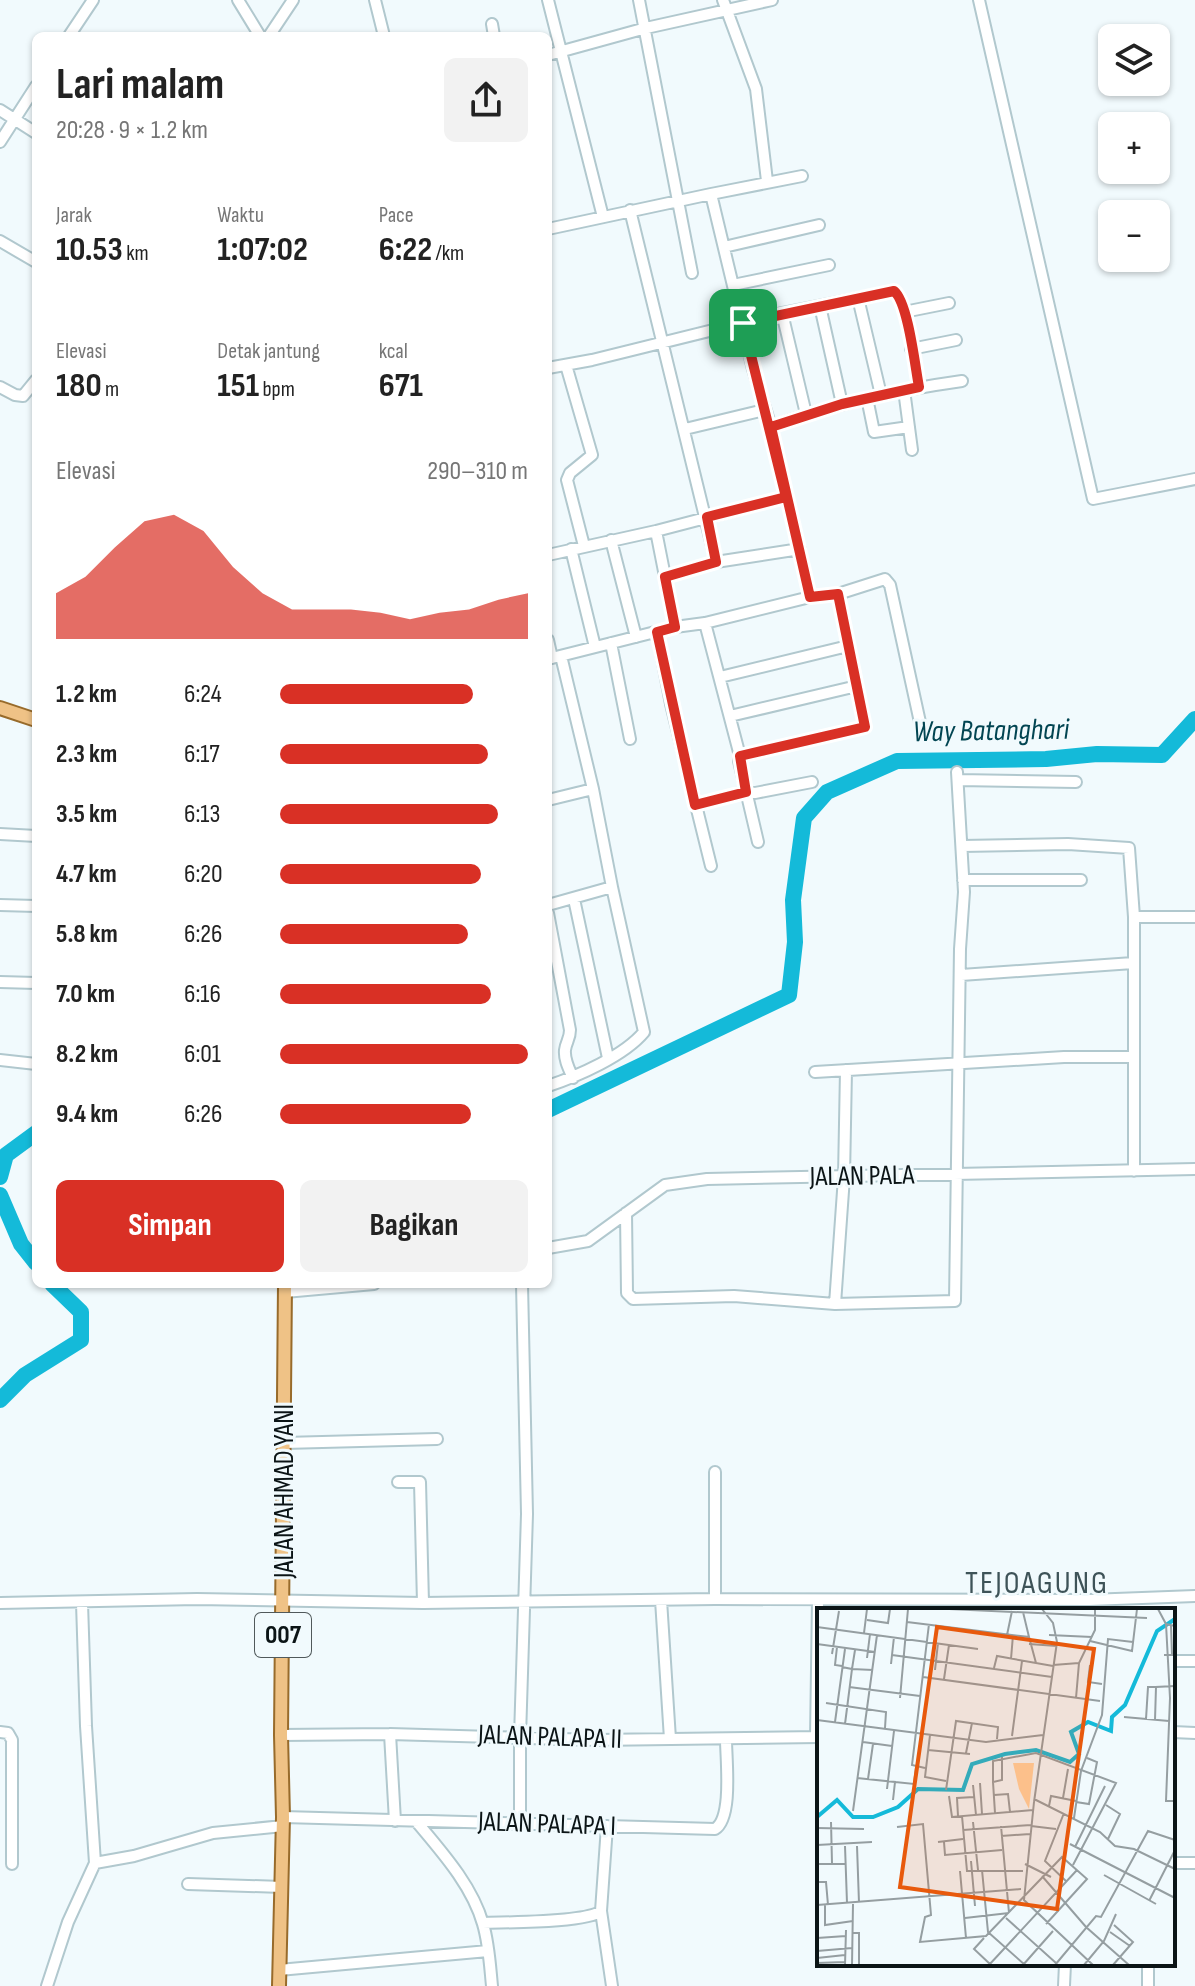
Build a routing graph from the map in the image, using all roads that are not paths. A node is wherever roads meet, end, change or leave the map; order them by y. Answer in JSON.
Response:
{"nodes":[{"id":1,"x":93,"y":0,"type":"edge"},
{"id":2,"x":238,"y":0,"type":"edge"},
{"id":3,"x":293,"y":0,"type":"edge"},
{"id":4,"x":375,"y":0,"type":"edge"},
{"id":5,"x":548,"y":0,"type":"edge"},
{"id":6,"x":639,"y":0,"type":"edge"},
{"id":7,"x":979,"y":0,"type":"edge"},
{"id":8,"x":767,"y":1,"type":"edge"},
{"id":9,"x":724,"y":6,"type":"edge"},
{"id":10,"x":492,"y":24,"type":"dead end"},
{"id":11,"x":646,"y":28,"type":"junction"},
{"id":12,"x":72,"y":32,"type":"edge"},
{"id":13,"x":258,"y":32,"type":"edge"},
{"id":14,"x":272,"y":32,"type":"edge"},
{"id":15,"x":383,"y":32,"type":"edge"},
{"id":16,"x":493,"y":32,"type":"edge"},
{"id":17,"x":561,"y":51,"type":"junction"},
{"id":18,"x":552,"y":54,"type":"edge"},
{"id":19,"x":32,"y":92,"type":"edge"},
{"id":20,"x":0,"y":110,"type":"edge"},
{"id":21,"x":14,"y":119,"type":"junction"},
{"id":22,"x":32,"y":130,"type":"edge"},
{"id":23,"x":0,"y":142,"type":"edge"},
{"id":24,"x":802,"y":176,"type":"dead end"},
{"id":25,"x":767,"y":181,"type":"junction"},
{"id":26,"x":711,"y":194,"type":"junction"},
{"id":27,"x":677,"y":201,"type":"junction"},
{"id":28,"x":630,"y":210,"type":"junction"},
{"id":29,"x":603,"y":217,"type":"junction"},
{"id":30,"x":819,"y":225,"type":"dead end"},
{"id":31,"x":552,"y":228,"type":"edge"},
{"id":32,"x":0,"y":241,"type":"edge"},
{"id":33,"x":724,"y":247,"type":"junction"},
{"id":34,"x":32,"y":260,"type":"edge"},
{"id":35,"x":829,"y":265,"type":"dead end"},
{"id":36,"x":692,"y":273,"type":"dead end"},
{"id":37,"x":733,"y":285,"type":"junction"},
{"id":38,"x":858,"y":298,"type":"junction"},
{"id":39,"x":949,"y":303,"type":"dead end"},
{"id":40,"x":820,"y":306,"type":"junction"},
{"id":41,"x":904,"y":312,"type":"junction"},
{"id":42,"x":782,"y":313,"type":"junction"},
{"id":43,"x":743,"y":323,"type":"junction"},
{"id":44,"x":956,"y":340,"type":"dead end"},
{"id":45,"x":663,"y":343,"type":"junction"},
{"id":46,"x":911,"y":349,"type":"junction"},
{"id":47,"x":566,"y":365,"type":"junction"},
{"id":48,"x":552,"y":367,"type":"edge"},
{"id":49,"x":962,"y":381,"type":"dead end"},
{"id":50,"x":32,"y":385,"type":"edge"},
{"id":51,"x":0,"y":387,"type":"edge"},
{"id":52,"x":919,"y":387,"type":"junction"},
{"id":53,"x":904,"y":390,"type":"junction"},
{"id":54,"x":881,"y":395,"type":"junction"},
{"id":55,"x":867,"y":398,"type":"junction"},
{"id":56,"x":842,"y":404,"type":"junction"},
{"id":57,"x":764,"y":410,"type":"junction"},
{"id":58,"x":806,"y":414,"type":"junction"},
{"id":59,"x":771,"y":427,"type":"junction"},
{"id":60,"x":909,"y":427,"type":"junction"},
{"id":61,"x":685,"y":429,"type":"junction"},
{"id":62,"x":912,"y":450,"type":"dead end"},
{"id":63,"x":1195,"y":479,"type":"edge"},
{"id":64,"x":786,"y":497,"type":"junction"},
{"id":65,"x":707,"y":517,"type":"junction"},
{"id":66,"x":656,"y":531,"type":"junction"},
{"id":67,"x":611,"y":540,"type":"junction"},
{"id":68,"x":584,"y":546,"type":"junction"},
{"id":69,"x":571,"y":549,"type":"junction"},
{"id":70,"x":800,"y":549,"type":"junction"},
{"id":71,"x":552,"y":554,"type":"edge"},
{"id":72,"x":716,"y":562,"type":"junction"},
{"id":73,"x":665,"y":577,"type":"junction"},
{"id":74,"x":838,"y":594,"type":"junction"},
{"id":75,"x":810,"y":597,"type":"junction"},
{"id":76,"x":705,"y":623,"type":"junction"},
{"id":77,"x":675,"y":627,"type":"junction"},
{"id":78,"x":657,"y":632,"type":"junction"},
{"id":79,"x":636,"y":637,"type":"junction"},
{"id":80,"x":611,"y":643,"type":"junction"},
{"id":81,"x":848,"y":646,"type":"junction"},
{"id":82,"x":595,"y":647,"type":"junction"},
{"id":83,"x":554,"y":658,"type":"edge"},
{"id":84,"x":720,"y":677,"type":"junction"},
{"id":85,"x":857,"y":686,"type":"junction"},
{"id":86,"x":0,"y":708,"type":"edge"},
{"id":87,"x":730,"y":716,"type":"junction"},
{"id":88,"x":32,"y":719,"type":"edge"},
{"id":89,"x":923,"y":736,"type":"dead end"},
{"id":90,"x":630,"y":739,"type":"dead end"},
{"id":91,"x":740,"y":756,"type":"junction"},
{"id":92,"x":812,"y":782,"type":"dead end"},
{"id":93,"x":1076,"y":782,"type":"dead end"},
{"id":94,"x":593,"y":789,"type":"junction"},
{"id":95,"x":746,"y":792,"type":"junction"},
{"id":96,"x":552,"y":799,"type":"edge"},
{"id":97,"x":695,"y":805,"type":"junction"},
{"id":98,"x":0,"y":834,"type":"edge"},
{"id":99,"x":32,"y":836,"type":"edge"},
{"id":100,"x":758,"y":842,"type":"dead end"},
{"id":101,"x":962,"y":846,"type":"junction"},
{"id":102,"x":711,"y":866,"type":"dead end"},
{"id":103,"x":963,"y":880,"type":"junction"},
{"id":104,"x":1081,"y":880,"type":"dead end"},
{"id":105,"x":612,"y":887,"type":"junction"},
{"id":106,"x":574,"y":899,"type":"junction"},
{"id":107,"x":552,"y":904,"type":"edge"},
{"id":108,"x":0,"y":905,"type":"edge"},
{"id":109,"x":32,"y":906,"type":"edge"},
{"id":110,"x":1134,"y":917,"type":"junction"},
{"id":111,"x":1195,"y":917,"type":"edge"},
{"id":112,"x":552,"y":934,"type":"edge"},
{"id":113,"x":1133,"y":963,"type":"junction"},
{"id":114,"x":961,"y":975,"type":"junction"},
{"id":115,"x":0,"y":982,"type":"edge"},
{"id":116,"x":32,"y":983,"type":"edge"},
{"id":117,"x":1134,"y":1057,"type":"junction"},
{"id":118,"x":608,"y":1058,"type":"junction"},
{"id":119,"x":0,"y":1060,"type":"edge"},
{"id":120,"x":959,"y":1063,"type":"junction"},
{"id":121,"x":32,"y":1064,"type":"edge"},
{"id":122,"x":846,"y":1070,"type":"junction"},
{"id":123,"x":815,"y":1072,"type":"dead end"},
{"id":124,"x":573,"y":1078,"type":"junction"},
{"id":125,"x":552,"y":1085,"type":"edge"},
{"id":126,"x":1195,"y":1169,"type":"edge"},
{"id":127,"x":1134,"y":1171,"type":"junction"},
{"id":128,"x":958,"y":1175,"type":"junction"},
{"id":129,"x":844,"y":1177,"type":"junction"},
{"id":130,"x":626,"y":1213,"type":"junction"},
{"id":131,"x":552,"y":1247,"type":"edge"},
{"id":132,"x":285,"y":1288,"type":"edge"},
{"id":133,"x":522,"y":1288,"type":"edge"},
{"id":134,"x":835,"y":1304,"type":"junction"},
{"id":135,"x":437,"y":1439,"type":"dead end"},
{"id":136,"x":284,"y":1443,"type":"junction"},
{"id":137,"x":715,"y":1472,"type":"dead end"},
{"id":138,"x":398,"y":1482,"type":"dead end"},
{"id":139,"x":1195,"y":1596,"type":"edge"},
{"id":140,"x":715,"y":1599,"type":"junction"},
{"id":141,"x":284,"y":1600,"type":"junction"},
{"id":142,"x":661,"y":1600,"type":"junction"},
{"id":143,"x":818,"y":1600,"type":"junction"},
{"id":144,"x":525,"y":1602,"type":"junction"},
{"id":145,"x":0,"y":1603,"type":"edge"},
{"id":146,"x":82,"y":1603,"type":"junction"},
{"id":147,"x":423,"y":1603,"type":"junction"},
{"id":148,"x":1089,"y":1605,"type":"edge"},
{"id":149,"x":818,"y":1608,"type":"edge"},
{"id":150,"x":0,"y":1732,"type":"edge"},
{"id":151,"x":1175,"y":1732,"type":"edge"},
{"id":152,"x":1195,"y":1733,"type":"edge"},
{"id":153,"x":390,"y":1734,"type":"junction"},
{"id":154,"x":281,"y":1735,"type":"junction"},
{"id":155,"x":520,"y":1737,"type":"junction"},
{"id":156,"x":817,"y":1737,"type":"edge"},
{"id":157,"x":670,"y":1739,"type":"junction"},
{"id":158,"x":726,"y":1739,"type":"junction"},
{"id":159,"x":283,"y":1821,"type":"junction"},
{"id":160,"x":395,"y":1821,"type":"junction"},
{"id":161,"x":416,"y":1821,"type":"junction"},
{"id":162,"x":520,"y":1824,"type":"junction"},
{"id":163,"x":607,"y":1826,"type":"junction"},
{"id":164,"x":95,"y":1863,"type":"junction"},
{"id":165,"x":12,"y":1864,"type":"dead end"},
{"id":166,"x":188,"y":1884,"type":"dead end"},
{"id":167,"x":282,"y":1887,"type":"junction"},
{"id":168,"x":601,"y":1911,"type":"junction"},
{"id":169,"x":483,"y":1923,"type":"junction"},
{"id":170,"x":488,"y":1951,"type":"junction"},
{"id":171,"x":1065,"y":1966,"type":"edge"},
{"id":172,"x":279,"y":1970,"type":"junction"},
{"id":173,"x":47,"y":1986,"type":"edge"},
{"id":174,"x":279,"y":1986,"type":"edge"},
{"id":175,"x":492,"y":1986,"type":"edge"},
{"id":176,"x":612,"y":1986,"type":"edge"},
{"id":177,"x":1064,"y":1986,"type":"edge"}],
"edges":[{"from":1,"to":12,"type":"street"},
{"from":2,"to":13,"type":"street"},
{"from":3,"to":14,"type":"street"},
{"from":4,"to":15,"type":"street"},
{"from":5,"to":17,"type":"street"},
{"from":6,"to":11,"type":"street"},
{"from":7,"to":63,"type":"street"},
{"from":8,"to":9,"type":"street"},
{"from":9,"to":11,"type":"street"},
{"from":9,"to":25,"type":"street"},
{"from":10,"to":16,"type":"street"},
{"from":11,"to":17,"type":"street"},
{"from":11,"to":27,"type":"street"},
{"from":17,"to":18,"type":"street"},
{"from":17,"to":29,"type":"street"},
{"from":19,"to":21,"type":"street"},
{"from":20,"to":21,"type":"street"},
{"from":21,"to":22,"type":"street"},
{"from":21,"to":23,"type":"street"},
{"from":24,"to":25,"type":"street"},
{"from":25,"to":26,"type":"street"},
{"from":26,"to":27,"type":"street"},
{"from":26,"to":33,"type":"street"},
{"from":27,"to":28,"type":"street"},
{"from":27,"to":36,"type":"street"},
{"from":28,"to":29,"type":"street"},
{"from":28,"to":45,"type":"street"},
{"from":29,"to":31,"type":"street"},
{"from":30,"to":33,"type":"street"},
{"from":32,"to":34,"type":"street"},
{"from":33,"to":37,"type":"street"},
{"from":35,"to":37,"type":"street"},
{"from":37,"to":43,"type":"street"},
{"from":38,"to":40,"type":"street"},
{"from":38,"to":41,"type":"street"},
{"from":38,"to":54,"type":"street"},
{"from":39,"to":41,"type":"street"},
{"from":40,"to":42,"type":"street"},
{"from":40,"to":56,"type":"street"},
{"from":41,"to":46,"type":"street"},
{"from":42,"to":43,"type":"street"},
{"from":42,"to":58,"type":"street"},
{"from":43,"to":45,"type":"street"},
{"from":43,"to":57,"type":"street"},
{"from":44,"to":46,"type":"street"},
{"from":45,"to":47,"type":"street"},
{"from":45,"to":61,"type":"street"},
{"from":46,"to":52,"type":"street"},
{"from":47,"to":48,"type":"street"},
{"from":47,"to":68,"type":"street"},
{"from":49,"to":52,"type":"street"},
{"from":50,"to":51,"type":"street"},
{"from":52,"to":53,"type":"street"},
{"from":53,"to":54,"type":"street"},
{"from":53,"to":60,"type":"street"},
{"from":54,"to":55,"type":"street"},
{"from":55,"to":56,"type":"street"},
{"from":55,"to":60,"type":"street"},
{"from":56,"to":58,"type":"street"},
{"from":57,"to":59,"type":"street"},
{"from":57,"to":61,"type":"street"},
{"from":58,"to":59,"type":"street"},
{"from":59,"to":64,"type":"street"},
{"from":60,"to":62,"type":"street"},
{"from":61,"to":65,"type":"street"},
{"from":64,"to":65,"type":"street"},
{"from":64,"to":70,"type":"street"},
{"from":65,"to":66,"type":"street"},
{"from":65,"to":72,"type":"street"},
{"from":66,"to":67,"type":"street"},
{"from":66,"to":73,"type":"street"},
{"from":67,"to":68,"type":"street"},
{"from":67,"to":79,"type":"street"},
{"from":68,"to":69,"type":"street"},
{"from":69,"to":71,"type":"street"},
{"from":69,"to":82,"type":"street"},
{"from":70,"to":72,"type":"street"},
{"from":70,"to":75,"type":"street"},
{"from":72,"to":73,"type":"street"},
{"from":73,"to":77,"type":"street"},
{"from":74,"to":75,"type":"street"},
{"from":74,"to":81,"type":"street"},
{"from":74,"to":89,"type":"street"},
{"from":75,"to":76,"type":"street"},
{"from":76,"to":77,"type":"street"},
{"from":76,"to":84,"type":"street"},
{"from":77,"to":78,"type":"street"},
{"from":78,"to":79,"type":"street"},
{"from":78,"to":97,"type":"street"},
{"from":79,"to":80,"type":"street"},
{"from":80,"to":82,"type":"street"},
{"from":80,"to":90,"type":"street"},
{"from":81,"to":84,"type":"street"},
{"from":81,"to":85,"type":"street"},
{"from":82,"to":83,"type":"street"},
{"from":83,"to":94,"type":"street"},
{"from":84,"to":87,"type":"street"},
{"from":85,"to":87,"type":"street"},
{"from":85,"to":91,"type":"street"},
{"from":86,"to":88,"type":"main road"},
{"from":87,"to":91,"type":"street"},
{"from":91,"to":95,"type":"street"},
{"from":92,"to":95,"type":"street"},
{"from":93,"to":101,"type":"street"},
{"from":94,"to":96,"type":"street"},
{"from":94,"to":105,"type":"street"},
{"from":95,"to":97,"type":"street"},
{"from":95,"to":100,"type":"street"},
{"from":97,"to":102,"type":"street"},
{"from":98,"to":99,"type":"street"},
{"from":101,"to":103,"type":"street"},
{"from":101,"to":110,"type":"street"},
{"from":103,"to":104,"type":"street"},
{"from":103,"to":114,"type":"street"},
{"from":105,"to":106,"type":"street"},
{"from":105,"to":118,"type":"street"},
{"from":106,"to":107,"type":"street"},
{"from":106,"to":118,"type":"street"},
{"from":108,"to":109,"type":"street"},
{"from":110,"to":111,"type":"street"},
{"from":110,"to":113,"type":"street"},
{"from":112,"to":124,"type":"street"},
{"from":113,"to":114,"type":"street"},
{"from":113,"to":117,"type":"street"},
{"from":114,"to":120,"type":"street"},
{"from":115,"to":116,"type":"street"},
{"from":117,"to":120,"type":"street"},
{"from":117,"to":127,"type":"street"},
{"from":118,"to":124,"type":"street"},
{"from":119,"to":121,"type":"street"},
{"from":120,"to":122,"type":"street"},
{"from":120,"to":128,"type":"street"},
{"from":122,"to":123,"type":"street"},
{"from":122,"to":129,"type":"street"},
{"from":124,"to":125,"type":"street"},
{"from":126,"to":127,"type":"street","name":"JALAN PALA"},
{"from":127,"to":128,"type":"street","name":"JALAN PALA"},
{"from":128,"to":129,"type":"street","name":"JALAN PALA"},
{"from":128,"to":134,"type":"street"},
{"from":129,"to":130,"type":"street","name":"JALAN PALA"},
{"from":129,"to":134,"type":"street"},
{"from":130,"to":131,"type":"street","name":"JALAN PALA"},
{"from":130,"to":134,"type":"street"},
{"from":132,"to":136,"type":"main road","name":"JALAN AHMAD YANI","number":"007"},
{"from":133,"to":144,"type":"street"},
{"from":135,"to":136,"type":"street"},
{"from":136,"to":141,"type":"main road","name":"JALAN AHMAD YANI","number":"007"},
{"from":137,"to":140,"type":"street"},
{"from":138,"to":147,"type":"street"},
{"from":139,"to":148,"type":"street"},
{"from":140,"to":142,"type":"street"},
{"from":140,"to":143,"type":"street"},
{"from":141,"to":146,"type":"street"},
{"from":141,"to":147,"type":"street"},
{"from":141,"to":154,"type":"main road","name":"JALAN AHMAD YANI","number":"007"},
{"from":142,"to":144,"type":"street"},
{"from":142,"to":157,"type":"street"},
{"from":143,"to":148,"type":"street"},
{"from":143,"to":149,"type":"street"},
{"from":144,"to":147,"type":"street"},
{"from":144,"to":155,"type":"street"},
{"from":145,"to":146,"type":"street"},
{"from":146,"to":164,"type":"street"},
{"from":150,"to":165,"type":"street"},
{"from":151,"to":152,"type":"street"},
{"from":153,"to":154,"type":"street","name":"JALAN PALAPA II"},
{"from":153,"to":155,"type":"street","name":"JALAN PALAPA II"},
{"from":153,"to":160,"type":"street"},
{"from":154,"to":159,"type":"main road","name":"JALAN AHMAD YANI","number":"007"},
{"from":155,"to":157,"type":"street","name":"JALAN PALAPA II"},
{"from":155,"to":162,"type":"street"},
{"from":156,"to":158,"type":"street","name":"JALAN PALAPA II"},
{"from":157,"to":158,"type":"street","name":"JALAN PALAPA II"},
{"from":158,"to":163,"type":"street","name":"JALAN PALAPA I"},
{"from":159,"to":160,"type":"street","name":"JALAN PALAPA I"},
{"from":159,"to":164,"type":"street","name":"JALAN PALAPA I"},
{"from":159,"to":167,"type":"main road","name":"JALAN AHMAD YANI","number":"007"},
{"from":160,"to":161,"type":"street","name":"JALAN PALAPA I"},
{"from":161,"to":162,"type":"street","name":"JALAN PALAPA I"},
{"from":161,"to":169,"type":"street"},
{"from":162,"to":163,"type":"street","name":"JALAN PALAPA I"},
{"from":163,"to":168,"type":"street"},
{"from":164,"to":173,"type":"street"},
{"from":166,"to":167,"type":"street"},
{"from":167,"to":172,"type":"main road","name":"JALAN AHMAD YANI","number":"007"},
{"from":168,"to":169,"type":"street"},
{"from":168,"to":176,"type":"street"},
{"from":169,"to":170,"type":"street"},
{"from":170,"to":172,"type":"street"},
{"from":170,"to":175,"type":"street"},
{"from":171,"to":177,"type":"street"},
{"from":172,"to":174,"type":"main road","name":"JALAN AHMAD YANI","number":"007"}]}
